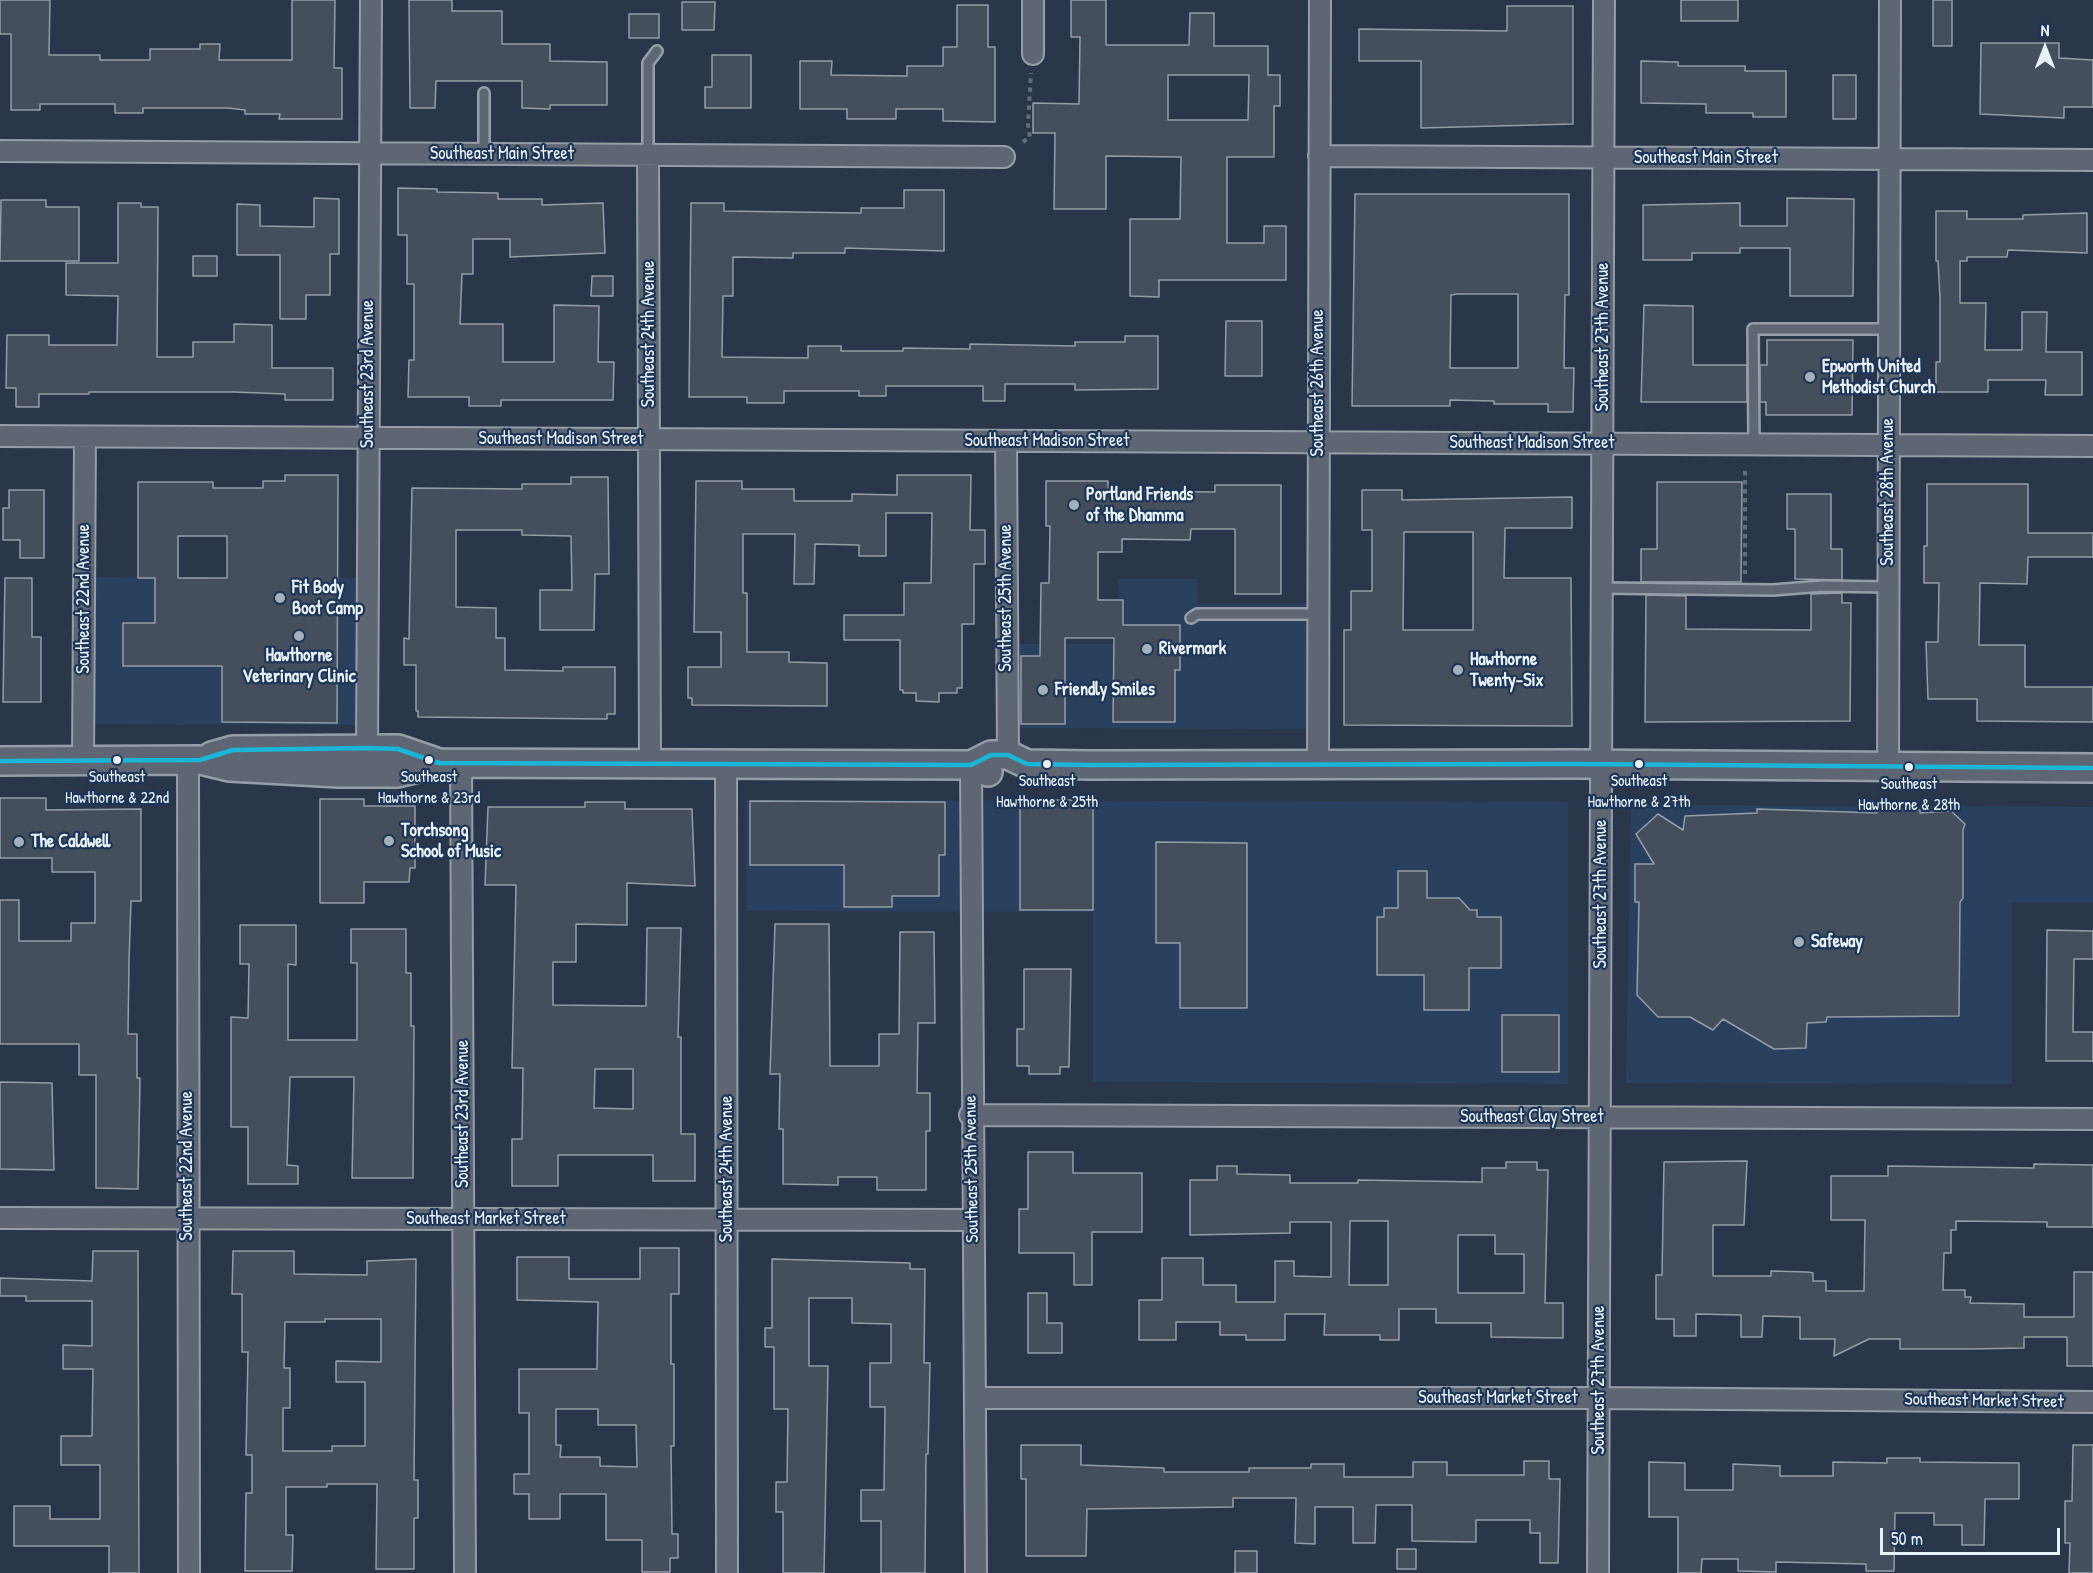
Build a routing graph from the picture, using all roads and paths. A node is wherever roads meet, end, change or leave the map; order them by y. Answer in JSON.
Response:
{"nodes":[{"id":1,"x":371,"y":0,"type":"edge"},
{"id":2,"x":1033,"y":0,"type":"edge"},
{"id":3,"x":1320,"y":0,"type":"edge"},
{"id":4,"x":1604,"y":0,"type":"edge"},
{"id":5,"x":1890,"y":0,"type":"edge"},
{"id":6,"x":657,"y":51,"type":"dead end"},
{"id":7,"x":1034,"y":54,"type":"dead end"},
{"id":8,"x":484,"y":93,"type":"dead end"},
{"id":9,"x":1029,"y":101,"type":"dead end"},
{"id":10,"x":1023,"y":142,"type":"dead end"},
{"id":11,"x":0,"y":151,"type":"edge"},
{"id":12,"x":368,"y":153,"type":"junction"},
{"id":13,"x":484,"y":154,"type":"junction"},
{"id":14,"x":648,"y":154,"type":"junction"},
{"id":15,"x":1319,"y":156,"type":"junction"},
{"id":16,"x":1004,"y":157,"type":"dead end"},
{"id":17,"x":1603,"y":158,"type":"junction"},
{"id":18,"x":1889,"y":159,"type":"junction"},
{"id":19,"x":2093,"y":160,"type":"edge"},
{"id":20,"x":1888,"y":329,"type":"junction"},
{"id":21,"x":0,"y":436,"type":"edge"},
{"id":22,"x":85,"y":436,"type":"junction"},
{"id":23,"x":368,"y":438,"type":"junction"},
{"id":24,"x":650,"y":439,"type":"junction"},
{"id":25,"x":1006,"y":441,"type":"junction"},
{"id":26,"x":1318,"y":442,"type":"junction"},
{"id":27,"x":1604,"y":443,"type":"junction"},
{"id":28,"x":1754,"y":444,"type":"junction"},
{"id":29,"x":1887,"y":444,"type":"junction"},
{"id":30,"x":2093,"y":446,"type":"edge"},
{"id":31,"x":1745,"y":471,"type":"dead end"},
{"id":32,"x":1889,"y":587,"type":"junction"},
{"id":33,"x":1602,"y":588,"type":"junction"},
{"id":34,"x":1746,"y":590,"type":"junction"},
{"id":35,"x":1318,"y":614,"type":"junction"},
{"id":36,"x":1191,"y":618,"type":"dead end"},
{"id":37,"x":367,"y":748,"type":"junction"},
{"id":38,"x":194,"y":760,"type":"junction"},
{"id":39,"x":1017,"y":760,"type":"junction"},
{"id":40,"x":0,"y":761,"type":"edge"},
{"id":41,"x":83,"y":761,"type":"junction"},
{"id":42,"x":450,"y":763,"type":"junction"},
{"id":43,"x":650,"y":764,"type":"junction"},
{"id":44,"x":1601,"y":764,"type":"junction"},
{"id":45,"x":726,"y":765,"type":"junction"},
{"id":46,"x":971,"y":765,"type":"junction"},
{"id":47,"x":1318,"y":766,"type":"junction"},
{"id":48,"x":1888,"y":767,"type":"junction"},
{"id":49,"x":2093,"y":768,"type":"edge"},
{"id":50,"x":970,"y":1115,"type":"junction"},
{"id":51,"x":1600,"y":1118,"type":"junction"},
{"id":52,"x":2093,"y":1119,"type":"edge"},
{"id":53,"x":0,"y":1218,"type":"edge"},
{"id":54,"x":187,"y":1219,"type":"junction"},
{"id":55,"x":463,"y":1219,"type":"junction"},
{"id":56,"x":727,"y":1219,"type":"junction"},
{"id":57,"x":972,"y":1220,"type":"junction"},
{"id":58,"x":975,"y":1398,"type":"junction"},
{"id":59,"x":1599,"y":1398,"type":"junction"},
{"id":60,"x":2093,"y":1402,"type":"edge"},
{"id":61,"x":189,"y":1573,"type":"edge"},
{"id":62,"x":465,"y":1573,"type":"edge"},
{"id":63,"x":727,"y":1573,"type":"edge"},
{"id":64,"x":976,"y":1573,"type":"edge"},
{"id":65,"x":1598,"y":1573,"type":"edge"}],
"edges":[{"from":1,"to":12,"type":"street","name":"Southeast 23rd Avenue"},
{"from":2,"to":7,"type":"street"},
{"from":3,"to":15,"type":"street","name":"Southeast 26th Avenue"},
{"from":4,"to":17,"type":"street","name":"Southeast 27th Avenue"},
{"from":5,"to":18,"type":"street","name":"Southeast 28th Avenue"},
{"from":6,"to":14,"type":"lane","name":"Southeast 24th Avenue"},
{"from":8,"to":13,"type":"lane"},
{"from":9,"to":10,"type":"path"},
{"from":11,"to":12,"type":"street","name":"Southeast Main Street"},
{"from":12,"to":13,"type":"street","name":"Southeast Main Street"},
{"from":12,"to":23,"type":"street","name":"Southeast 23rd Avenue"},
{"from":13,"to":14,"type":"street","name":"Southeast Main Street"},
{"from":14,"to":16,"type":"street","name":"Southeast Main Street"},
{"from":14,"to":24,"type":"street","name":"Southeast 24th Avenue"},
{"from":15,"to":17,"type":"street","name":"Southeast Main Street"},
{"from":15,"to":26,"type":"street","name":"Southeast 26th Avenue"},
{"from":17,"to":18,"type":"street","name":"Southeast Main Street"},
{"from":17,"to":27,"type":"street","name":"Southeast 27th Avenue"},
{"from":18,"to":19,"type":"street","name":"Southeast Main Street"},
{"from":18,"to":20,"type":"street","name":"Southeast 28th Avenue"},
{"from":20,"to":28,"type":"lane"},
{"from":20,"to":29,"type":"street","name":"Southeast 28th Avenue"},
{"from":21,"to":22,"type":"street","name":"Southeast Madison Street"},
{"from":22,"to":23,"type":"street","name":"Southeast Madison Street"},
{"from":22,"to":41,"type":"street","name":"Southeast 22nd Avenue"},
{"from":23,"to":24,"type":"street","name":"Southeast Madison Street"},
{"from":23,"to":37,"type":"street","name":"Southeast 23rd Avenue"},
{"from":24,"to":25,"type":"street","name":"Southeast Madison Street"},
{"from":24,"to":43,"type":"street","name":"Southeast 24th Avenue"},
{"from":25,"to":26,"type":"street","name":"Southeast Madison Street"},
{"from":25,"to":39,"type":"street","name":"Southeast 25th Avenue"},
{"from":26,"to":27,"type":"street","name":"Southeast Madison Street"},
{"from":26,"to":35,"type":"street","name":"Southeast 26th Avenue"},
{"from":27,"to":28,"type":"street","name":"Southeast Madison Street"},
{"from":27,"to":33,"type":"street","name":"Southeast 27th Avenue"},
{"from":28,"to":29,"type":"street","name":"Southeast Madison Street"},
{"from":29,"to":30,"type":"street","name":"Southeast Madison Street"},
{"from":29,"to":32,"type":"street","name":"Southeast 28th Avenue"},
{"from":31,"to":34,"type":"path"},
{"from":32,"to":34,"type":"lane"},
{"from":32,"to":48,"type":"street","name":"Southeast 28th Avenue"},
{"from":33,"to":34,"type":"lane"},
{"from":33,"to":44,"type":"street","name":"Southeast 27th Avenue"},
{"from":35,"to":36,"type":"lane"},
{"from":35,"to":47,"type":"street","name":"Southeast 26th Avenue"},
{"from":37,"to":38,"type":"main road"},
{"from":37,"to":42,"type":"main road"},
{"from":38,"to":41,"type":"main road"},
{"from":38,"to":42,"type":"main road"},
{"from":38,"to":54,"type":"street","name":"Southeast 22nd Avenue"},
{"from":39,"to":46,"type":"main road"},
{"from":39,"to":47,"type":"main road"},
{"from":40,"to":41,"type":"main road"},
{"from":42,"to":43,"type":"main road"},
{"from":42,"to":55,"type":"street","name":"Southeast 23rd Avenue"},
{"from":43,"to":45,"type":"main road"},
{"from":44,"to":47,"type":"main road"},
{"from":44,"to":48,"type":"main road"},
{"from":44,"to":51,"type":"street","name":"Southeast 27th Avenue"},
{"from":45,"to":46,"type":"main road"},
{"from":45,"to":56,"type":"street","name":"Southeast 24th Avenue"},
{"from":46,"to":50,"type":"street","name":"Southeast 25th Avenue"},
{"from":48,"to":49,"type":"main road"},
{"from":50,"to":51,"type":"street","name":"Southeast Clay Street"},
{"from":50,"to":57,"type":"street","name":"Southeast 25th Avenue"},
{"from":51,"to":52,"type":"street","name":"Southeast Clay Street"},
{"from":51,"to":59,"type":"street","name":"Southeast 27th Avenue"},
{"from":53,"to":54,"type":"street","name":"Southeast Market Street"},
{"from":54,"to":55,"type":"street","name":"Southeast Market Street"},
{"from":54,"to":61,"type":"street","name":"Southeast 22nd Avenue"},
{"from":55,"to":56,"type":"street","name":"Southeast Market Street"},
{"from":55,"to":62,"type":"street","name":"Southeast 23rd Avenue"},
{"from":56,"to":57,"type":"street","name":"Southeast Market Street"},
{"from":56,"to":63,"type":"street","name":"Southeast 24th Avenue"},
{"from":57,"to":58,"type":"street","name":"Southeast 25th Avenue"},
{"from":58,"to":59,"type":"street","name":"Southeast Market Street"},
{"from":58,"to":64,"type":"street","name":"Southeast 25th Avenue"},
{"from":59,"to":60,"type":"street","name":"Southeast Market Street"},
{"from":59,"to":65,"type":"street","name":"Southeast 27th Avenue"}]}
